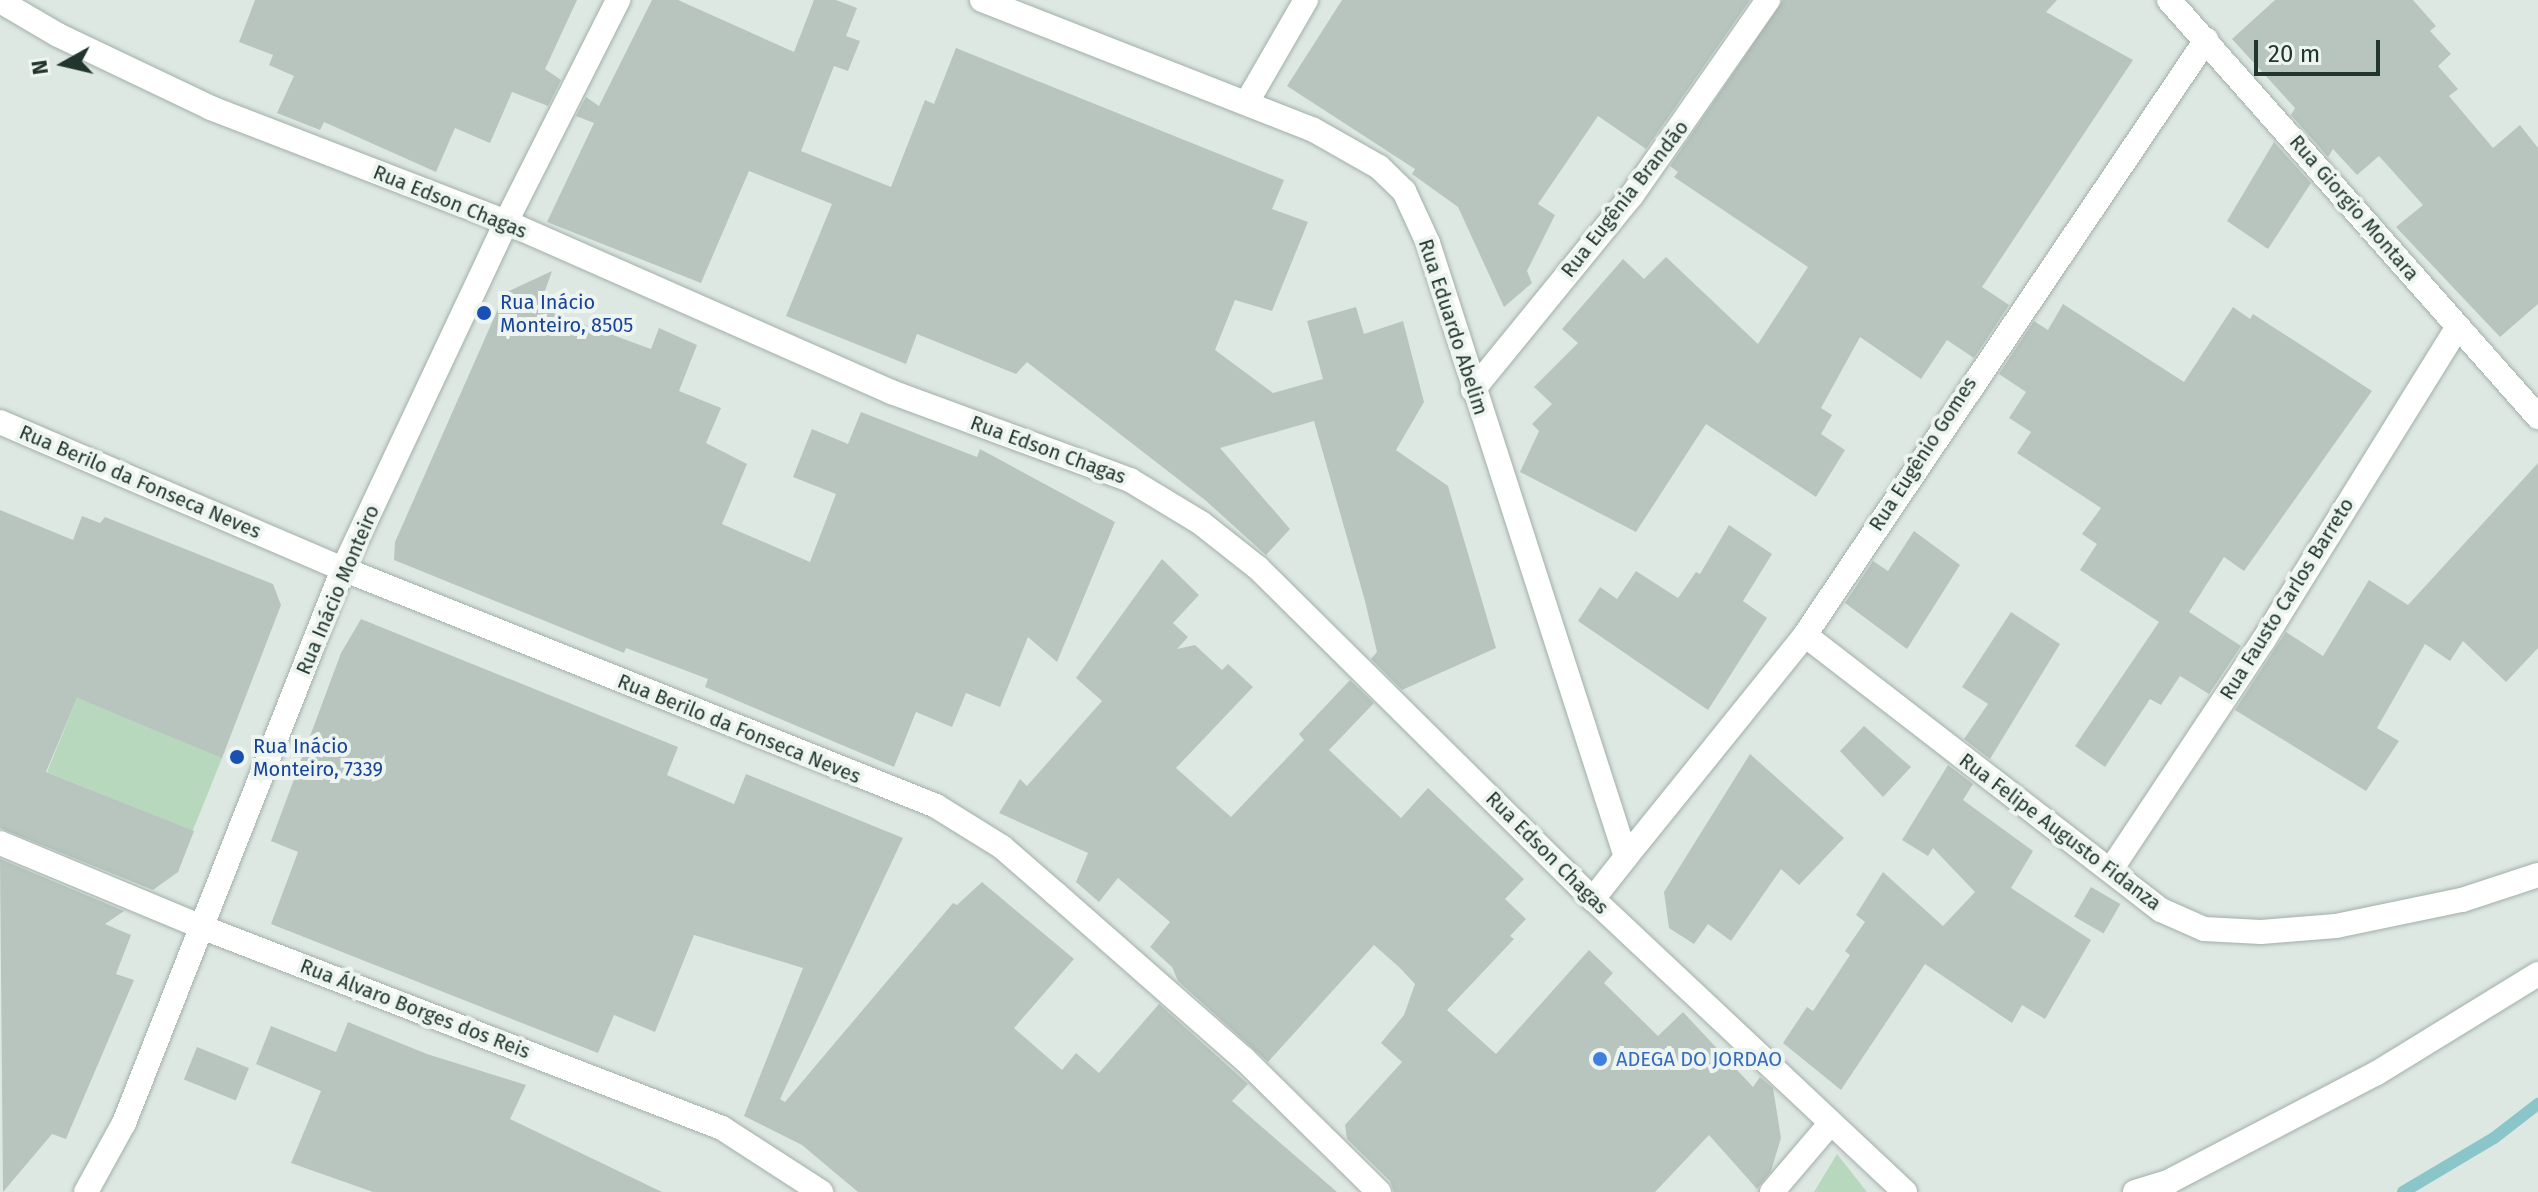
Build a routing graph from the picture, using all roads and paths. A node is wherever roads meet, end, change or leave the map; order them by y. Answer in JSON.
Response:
{"nodes":[{"id":1,"x":618,"y":0,"type":"edge"},
{"id":2,"x":982,"y":0,"type":"edge"},
{"id":3,"x":1306,"y":0,"type":"edge"},
{"id":4,"x":1768,"y":0,"type":"edge"},
{"id":5,"x":2169,"y":0,"type":"edge"},
{"id":6,"x":0,"y":1,"type":"edge"},
{"id":7,"x":2206,"y":40,"type":"junction"},
{"id":8,"x":1247,"y":102,"type":"junction"},
{"id":9,"x":506,"y":222,"type":"junction"},
{"id":10,"x":2458,"y":327,"type":"junction"},
{"id":11,"x":1473,"y":390,"type":"junction"},
{"id":12,"x":2538,"y":417,"type":"edge"},
{"id":13,"x":0,"y":422,"type":"edge"},
{"id":14,"x":343,"y":569,"type":"junction"},
{"id":15,"x":1805,"y":635,"type":"junction"},
{"id":16,"x":0,"y":843,"type":"edge"},
{"id":17,"x":1626,"y":857,"type":"junction"},
{"id":18,"x":2112,"y":868,"type":"junction"},
{"id":19,"x":2538,"y":875,"type":"edge"},
{"id":20,"x":1593,"y":899,"type":"junction"},
{"id":21,"x":204,"y":928,"type":"junction"},
{"id":22,"x":2538,"y":974,"type":"edge"},
{"id":23,"x":1829,"y":1125,"type":"junction"},
{"id":24,"x":86,"y":1192,"type":"edge"},
{"id":25,"x":821,"y":1192,"type":"edge"},
{"id":26,"x":1379,"y":1192,"type":"edge"},
{"id":27,"x":1772,"y":1192,"type":"edge"},
{"id":28,"x":1905,"y":1192,"type":"edge"},
{"id":29,"x":2135,"y":1192,"type":"edge"}],
"edges":[{"from":1,"to":9,"type":"street","name":"Rua Inácio Monteiro"},
{"from":2,"to":8,"type":"street","name":"Rua Eduardo Abelim"},
{"from":3,"to":8,"type":"street"},
{"from":4,"to":11,"type":"street","name":"Rua Eugênia Brandão"},
{"from":5,"to":7,"type":"street","name":"Rua Giorgio Montara"},
{"from":6,"to":9,"type":"street","name":"Rua Edson Chagas"},
{"from":7,"to":10,"type":"street","name":"Rua Giorgio Montara"},
{"from":7,"to":15,"type":"street","name":"Rua Eugênio Gomes"},
{"from":8,"to":11,"type":"street","name":"Rua Eduardo Abelim"},
{"from":9,"to":14,"type":"street","name":"Rua Inácio Monteiro"},
{"from":9,"to":20,"type":"street","name":"Rua Edson Chagas"},
{"from":10,"to":12,"type":"street","name":"Rua Giorgio Montara"},
{"from":10,"to":18,"type":"street","name":"Rua Fausto Carlos Barreto"},
{"from":11,"to":17,"type":"street","name":"Rua Eduardo Abelim"},
{"from":13,"to":14,"type":"street","name":"Rua Berilo da Fonseca Neves"},
{"from":14,"to":21,"type":"street","name":"Rua Inácio Monteiro"},
{"from":14,"to":26,"type":"street","name":"Rua Berilo da Fonseca Neves"},
{"from":15,"to":17,"type":"street","name":"Rua Eugênio Gomes"},
{"from":15,"to":18,"type":"street","name":"Rua Felipe Augusto Fidanza"},
{"from":16,"to":21,"type":"street","name":"Rua Álvaro Borges dos Reis"},
{"from":17,"to":20,"type":"street"},
{"from":18,"to":19,"type":"street","name":"Rua Felipe Augusto Fidanza"},
{"from":20,"to":23,"type":"street","name":"Rua Edson Chagas"},
{"from":21,"to":24,"type":"street","name":"Rua Inácio Monteiro"},
{"from":21,"to":25,"type":"street","name":"Rua Álvaro Borges dos Reis"},
{"from":22,"to":29,"type":"street"},
{"from":23,"to":27,"type":"street"},
{"from":23,"to":28,"type":"street","name":"Rua Edson Chagas"}]}
